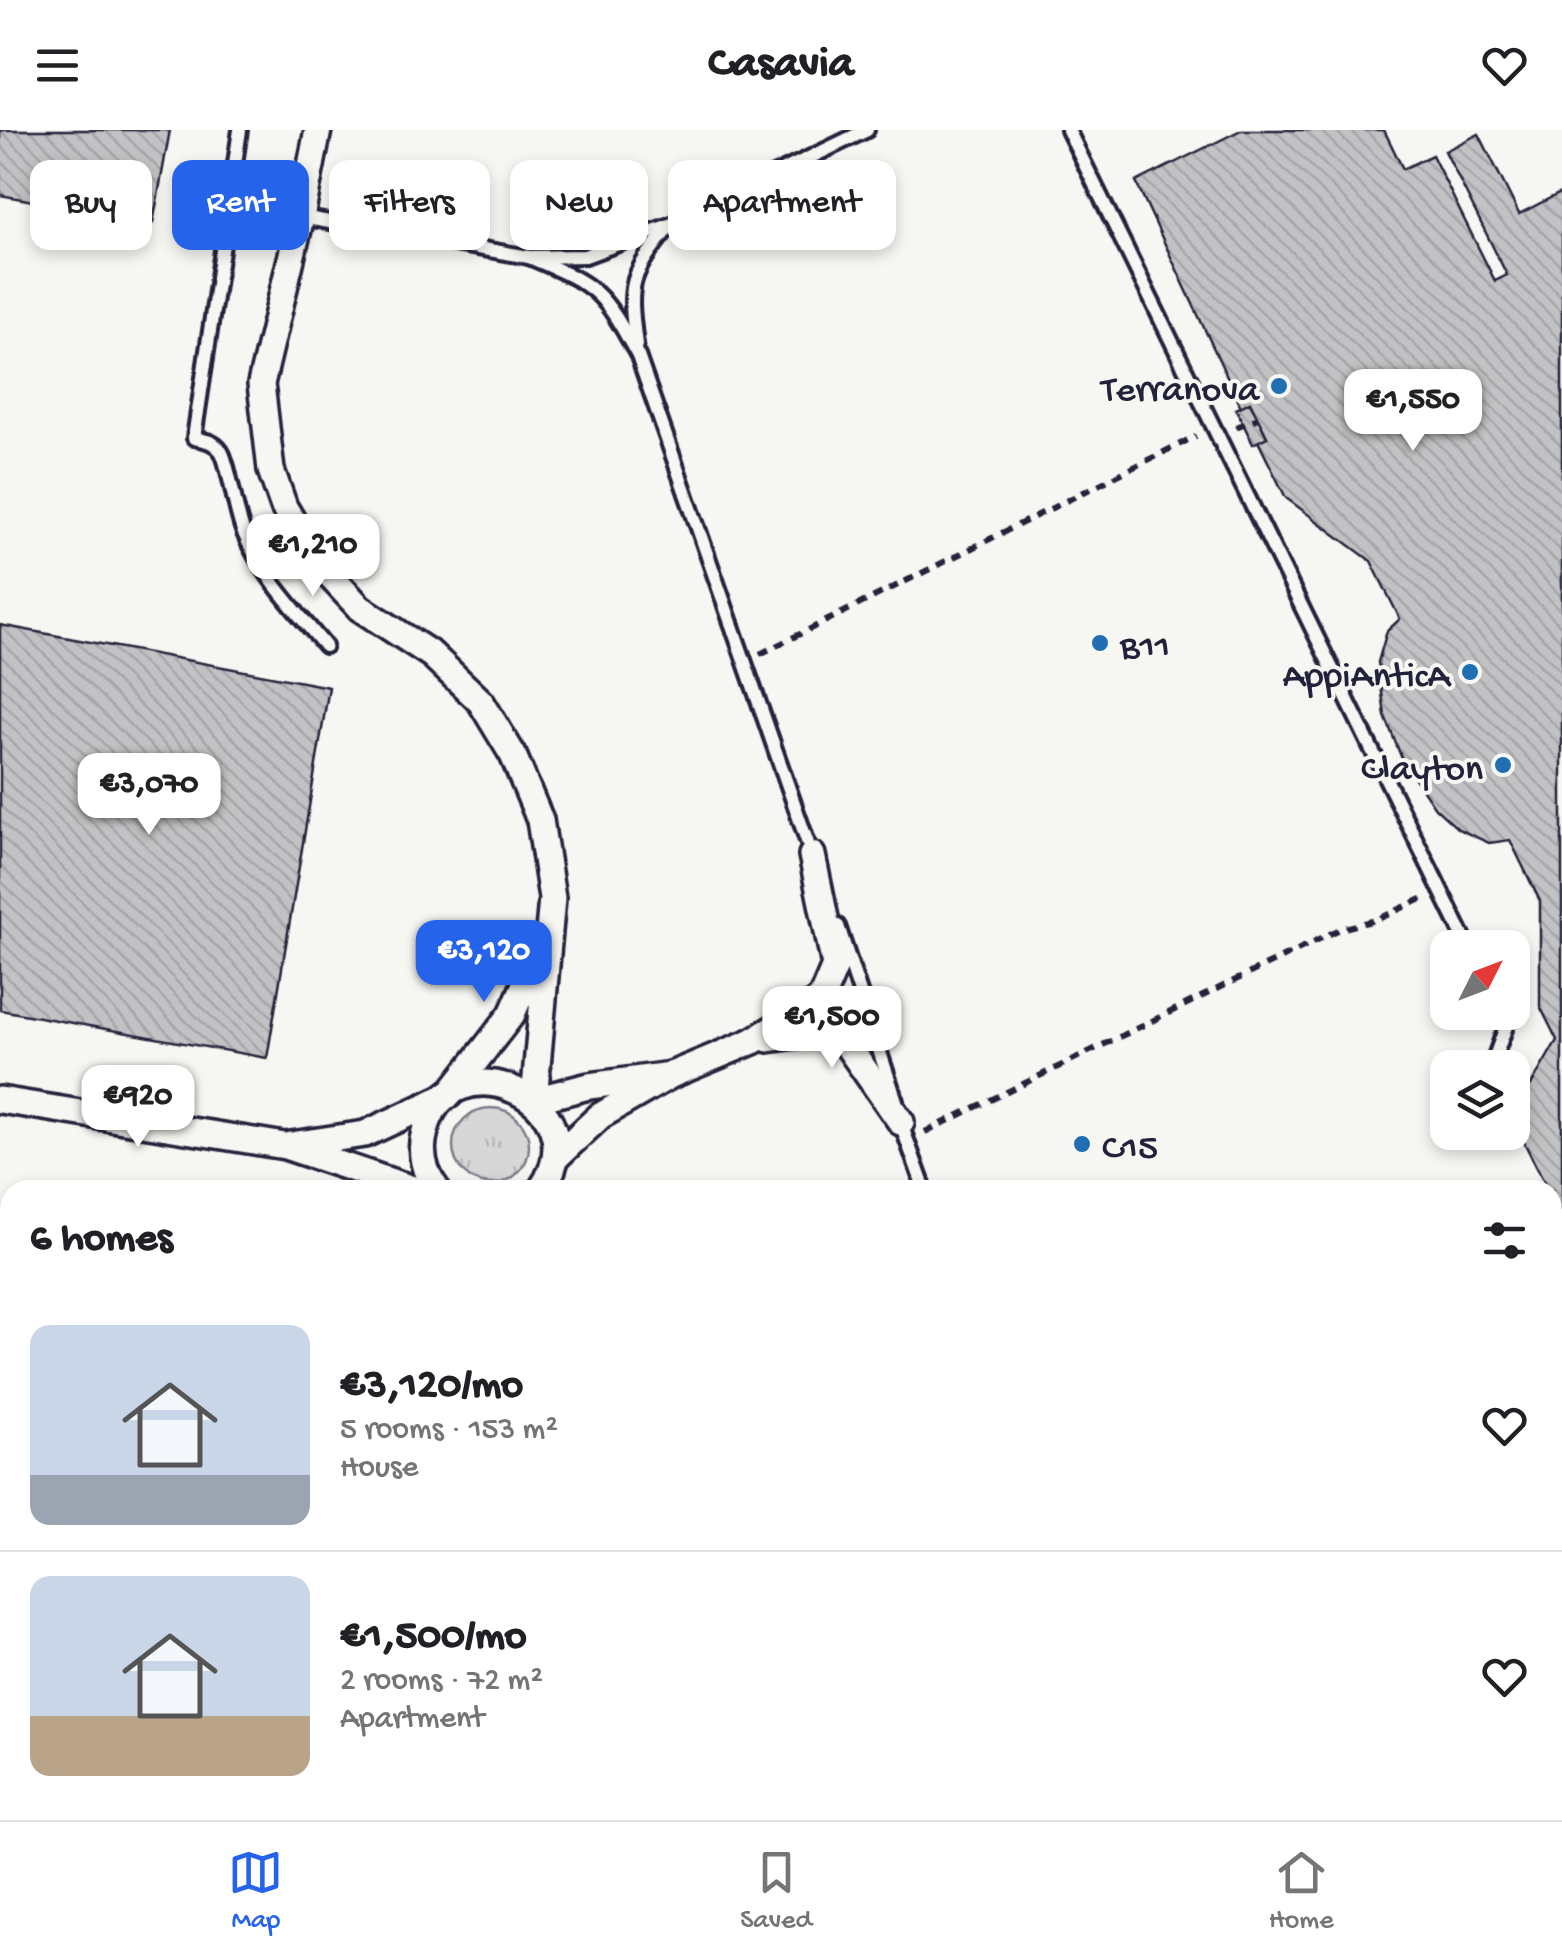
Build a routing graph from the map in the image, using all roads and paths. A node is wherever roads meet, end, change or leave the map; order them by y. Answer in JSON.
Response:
{"nodes":[{"id":1,"x":240,"y":130,"type":"edge"},
{"id":2,"x":318,"y":130,"type":"edge"},
{"id":3,"x":867,"y":130,"type":"edge"},
{"id":4,"x":1068,"y":130,"type":"edge"},
{"id":5,"x":805,"y":160,"type":"edge"},
{"id":6,"x":309,"y":177,"type":"edge"},
{"id":7,"x":309,"y":219,"type":"edge"},
{"id":8,"x":668,"y":226,"type":"edge"},
{"id":9,"x":668,"y":228,"type":"edge"},
{"id":10,"x":293,"y":250,"type":"edge"},
{"id":11,"x":529,"y":257,"type":"junction"},
{"id":12,"x":638,"y":356,"type":"junction"},
{"id":13,"x":1258,"y":418,"type":"dead end"},
{"id":14,"x":1214,"y":428,"type":"junction"},
{"id":15,"x":325,"y":646,"type":"dead end"},
{"id":16,"x":744,"y":662,"type":"junction"},
{"id":17,"x":812,"y":855,"type":"junction"},
{"id":18,"x":1440,"y":891,"type":"junction"},
{"id":19,"x":1460,"y":930,"type":"edge"},
{"id":20,"x":548,"y":931,"type":"junction"},
{"id":21,"x":753,"y":1041,"type":"junction"},
{"id":22,"x":671,"y":1075,"type":"junction"},
{"id":23,"x":449,"y":1095,"type":"junction"},
{"id":24,"x":0,"y":1100,"type":"edge"},
{"id":25,"x":534,"y":1100,"type":"junction"},
{"id":26,"x":904,"y":1130,"type":"junction"},
{"id":27,"x":285,"y":1146,"type":"junction"},
{"id":28,"x":554,"y":1158,"type":"junction"},
{"id":29,"x":386,"y":1180,"type":"edge"},
{"id":30,"x":431,"y":1180,"type":"edge"},
{"id":31,"x":545,"y":1180,"type":"edge"},
{"id":32,"x":922,"y":1180,"type":"edge"}],
"edges":[{"from":1,"to":15,"type":"lane"},
{"from":2,"to":6,"type":"street"},
{"from":3,"to":5,"type":"lane"},
{"from":4,"to":14,"type":"lane"},
{"from":7,"to":11,"type":"lane"},
{"from":8,"to":11,"type":"lane"},
{"from":9,"to":12,"type":"lane"},
{"from":10,"to":20,"type":"street"},
{"from":11,"to":12,"type":"lane"},
{"from":12,"to":16,"type":"lane"},
{"from":13,"to":14,"type":"path"},
{"from":14,"to":16,"type":"path"},
{"from":14,"to":18,"type":"lane"},
{"from":16,"to":17,"type":"lane"},
{"from":17,"to":21,"type":"street"},
{"from":17,"to":26,"type":"lane"},
{"from":18,"to":19,"type":"lane"},
{"from":18,"to":26,"type":"path"},
{"from":20,"to":23,"type":"street"},
{"from":20,"to":25,"type":"street"},
{"from":21,"to":22,"type":"street"},
{"from":21,"to":26,"type":"street"},
{"from":22,"to":25,"type":"street"},
{"from":22,"to":28,"type":"street"},
{"from":23,"to":25,"type":"street"},
{"from":23,"to":27,"type":"street"},
{"from":23,"to":30,"type":"street"},
{"from":24,"to":27,"type":"street"},
{"from":25,"to":28,"type":"street"},
{"from":26,"to":32,"type":"lane"},
{"from":27,"to":29,"type":"street"},
{"from":28,"to":31,"type":"street"}]}
